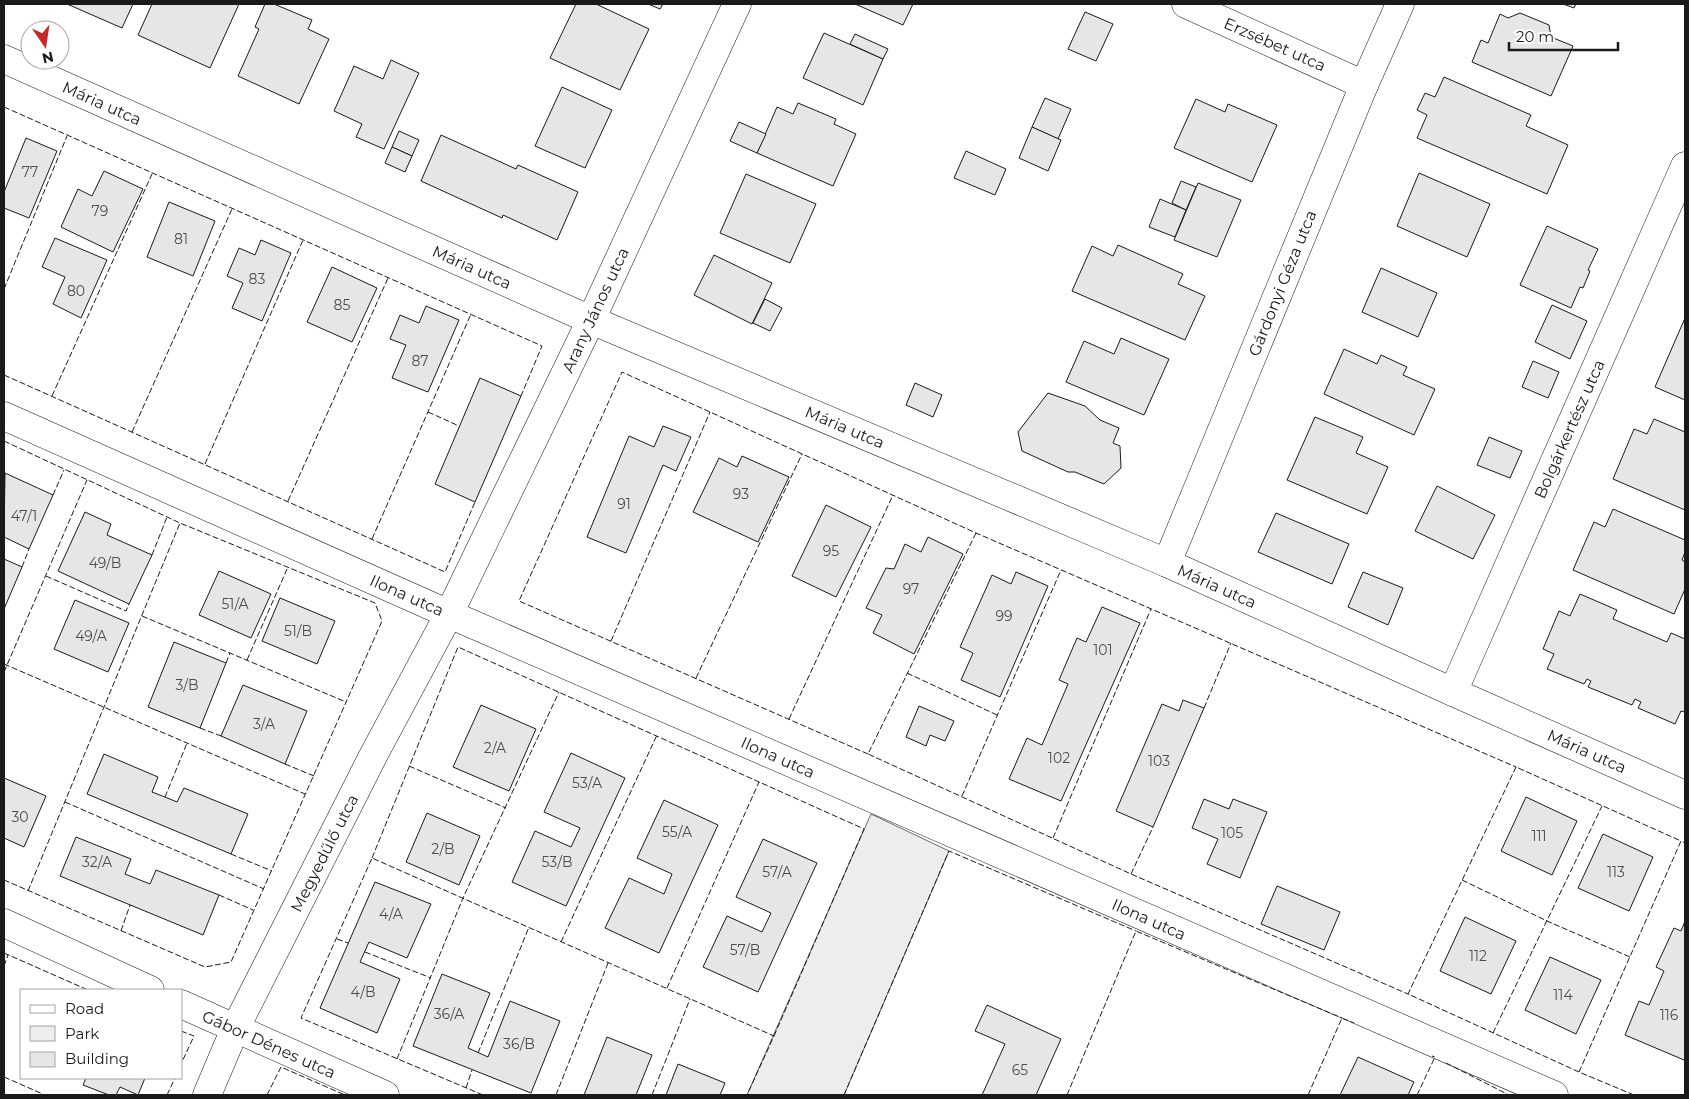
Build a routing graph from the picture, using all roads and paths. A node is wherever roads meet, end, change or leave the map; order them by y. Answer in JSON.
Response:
{"nodes":[{"id":1,"x":736,"y":4,"type":"edge"},
{"id":2,"x":1186,"y":4,"type":"edge"},
{"id":3,"x":1400,"y":4,"type":"edge"},
{"id":4,"x":4,"y":59,"type":"edge"},
{"id":5,"x":1364,"y":85,"type":"junction"},
{"id":6,"x":1685,"y":166,"type":"edge"},
{"id":7,"x":591,"y":320,"type":"junction"},
{"id":8,"x":4,"y":416,"type":"edge"},
{"id":9,"x":1167,"y":563,"type":"junction"},
{"id":10,"x":449,"y":614,"type":"junction"},
{"id":11,"x":1453,"y":692,"type":"junction"},
{"id":12,"x":1685,"y":795,"type":"edge"},
{"id":13,"x":4,"y":923,"type":"edge"},
{"id":14,"x":148,"y":989,"type":"edge"},
{"id":15,"x":182,"y":1004,"type":"edge"},
{"id":16,"x":235,"y":1029,"type":"junction"},
{"id":17,"x":206,"y":1095,"type":"edge"},
{"id":18,"x":385,"y":1095,"type":"edge"},
{"id":19,"x":1551,"y":1095,"type":"edge"}],
"edges":[{"from":1,"to":7,"type":"street","name":"Arany János utca"},
{"from":2,"to":5,"type":"street","name":"Erzsébet utca"},
{"from":3,"to":5,"type":"street","name":"Gárdonyi Géza utca"},
{"from":4,"to":7,"type":"street","name":"Mária utca"},
{"from":5,"to":9,"type":"street","name":"Gárdonyi Géza utca"},
{"from":6,"to":11,"type":"street","name":"Bolgárkertész utca"},
{"from":7,"to":9,"type":"street","name":"Mária utca"},
{"from":7,"to":10,"type":"street","name":"Arany János utca"},
{"from":8,"to":10,"type":"street","name":"Ilona utca"},
{"from":9,"to":11,"type":"street","name":"Mária utca"},
{"from":10,"to":16,"type":"street","name":"Megyedűlő utca"},
{"from":10,"to":19,"type":"street","name":"Ilona utca"},
{"from":11,"to":12,"type":"street","name":"Mária utca"},
{"from":13,"to":14,"type":"street"},
{"from":15,"to":16,"type":"street","name":"Gábor Dénes utca"},
{"from":16,"to":17,"type":"street","name":"Megyedűlő utca"},
{"from":16,"to":18,"type":"street","name":"Gábor Dénes utca"}]}
